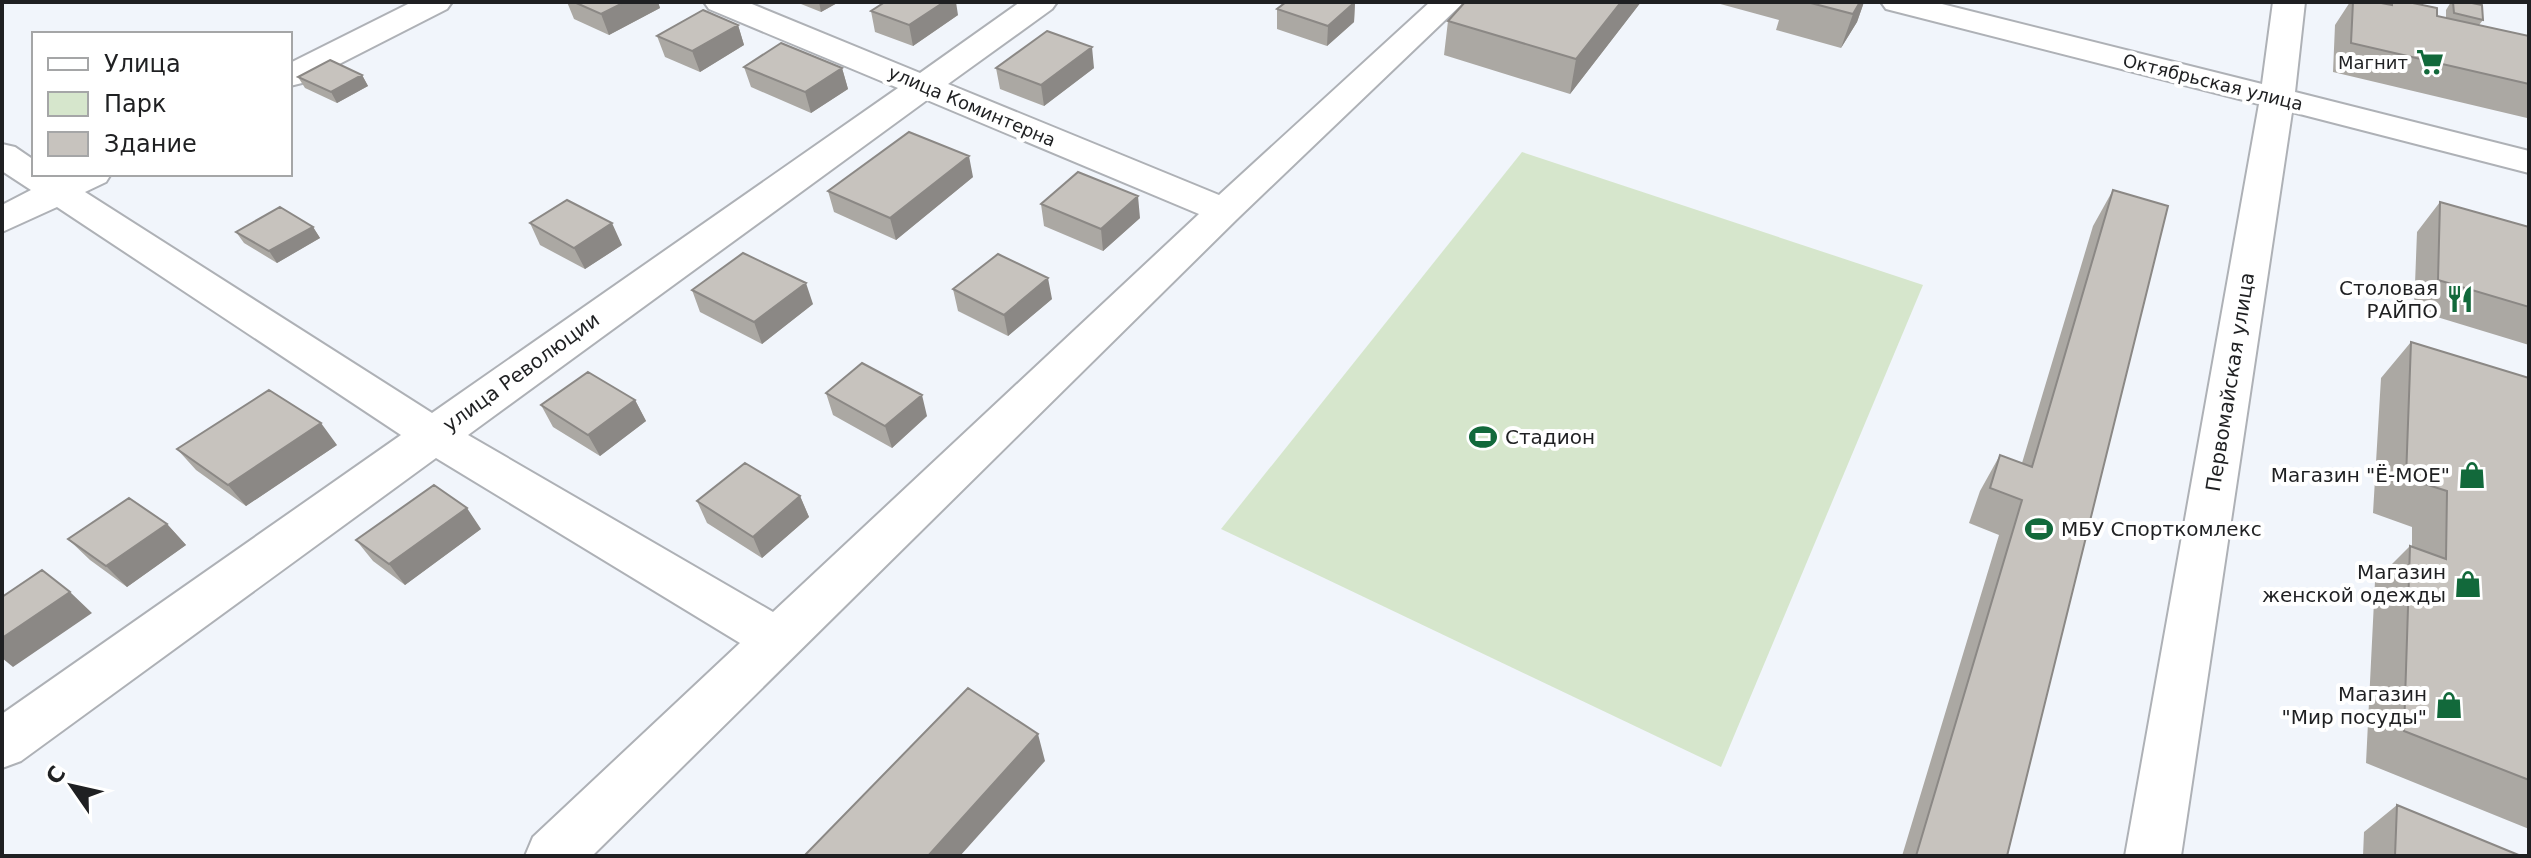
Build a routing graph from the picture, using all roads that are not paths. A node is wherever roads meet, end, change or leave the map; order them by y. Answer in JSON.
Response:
{"nodes":[{"id":1,"x":436,"y":2,"type":"edge"},
{"id":2,"x":720,"y":2,"type":"edge"},
{"id":3,"x":1041,"y":2,"type":"edge"},
{"id":4,"x":1448,"y":2,"type":"edge"},
{"id":5,"x":1897,"y":2,"type":"edge"},
{"id":6,"x":2289,"y":2,"type":"edge"},
{"id":7,"x":292,"y":75,"type":"edge"},
{"id":8,"x":923,"y":85,"type":"junction"},
{"id":9,"x":2277,"y":98,"type":"junction"},
{"id":10,"x":2,"y":155,"type":"edge"},
{"id":11,"x":2529,"y":162,"type":"edge"},
{"id":12,"x":32,"y":167,"type":"edge"},
{"id":13,"x":74,"y":183,"type":"edge"},
{"id":14,"x":1224,"y":211,"type":"junction"},
{"id":15,"x":2,"y":220,"type":"edge"},
{"id":16,"x":433,"y":435,"type":"junction"},
{"id":17,"x":777,"y":640,"type":"junction"},
{"id":18,"x":2,"y":744,"type":"edge"},
{"id":19,"x":553,"y":856,"type":"edge"},
{"id":20,"x":2153,"y":856,"type":"edge"}],
"edges":[{"from":1,"to":7,"type":"street"},
{"from":2,"to":8,"type":"street","name":"улица Коминтерна"},
{"from":3,"to":8,"type":"street","name":"улица Революции"},
{"from":4,"to":14,"type":"street"},
{"from":5,"to":9,"type":"street","name":"Октябрьская улица"},
{"from":6,"to":9,"type":"street","name":"Первомайская улица"},
{"from":8,"to":14,"type":"street","name":"улица Коминтерна"},
{"from":8,"to":16,"type":"street","name":"улица Революции"},
{"from":9,"to":11,"type":"street","name":"Октябрьская улица"},
{"from":9,"to":20,"type":"street","name":"Первомайская улица"},
{"from":10,"to":12,"type":"street"},
{"from":13,"to":15,"type":"street"},
{"from":13,"to":16,"type":"street"},
{"from":14,"to":17,"type":"street"},
{"from":16,"to":17,"type":"street"},
{"from":16,"to":18,"type":"street","name":"улица Революции"},
{"from":17,"to":19,"type":"street"}]}
